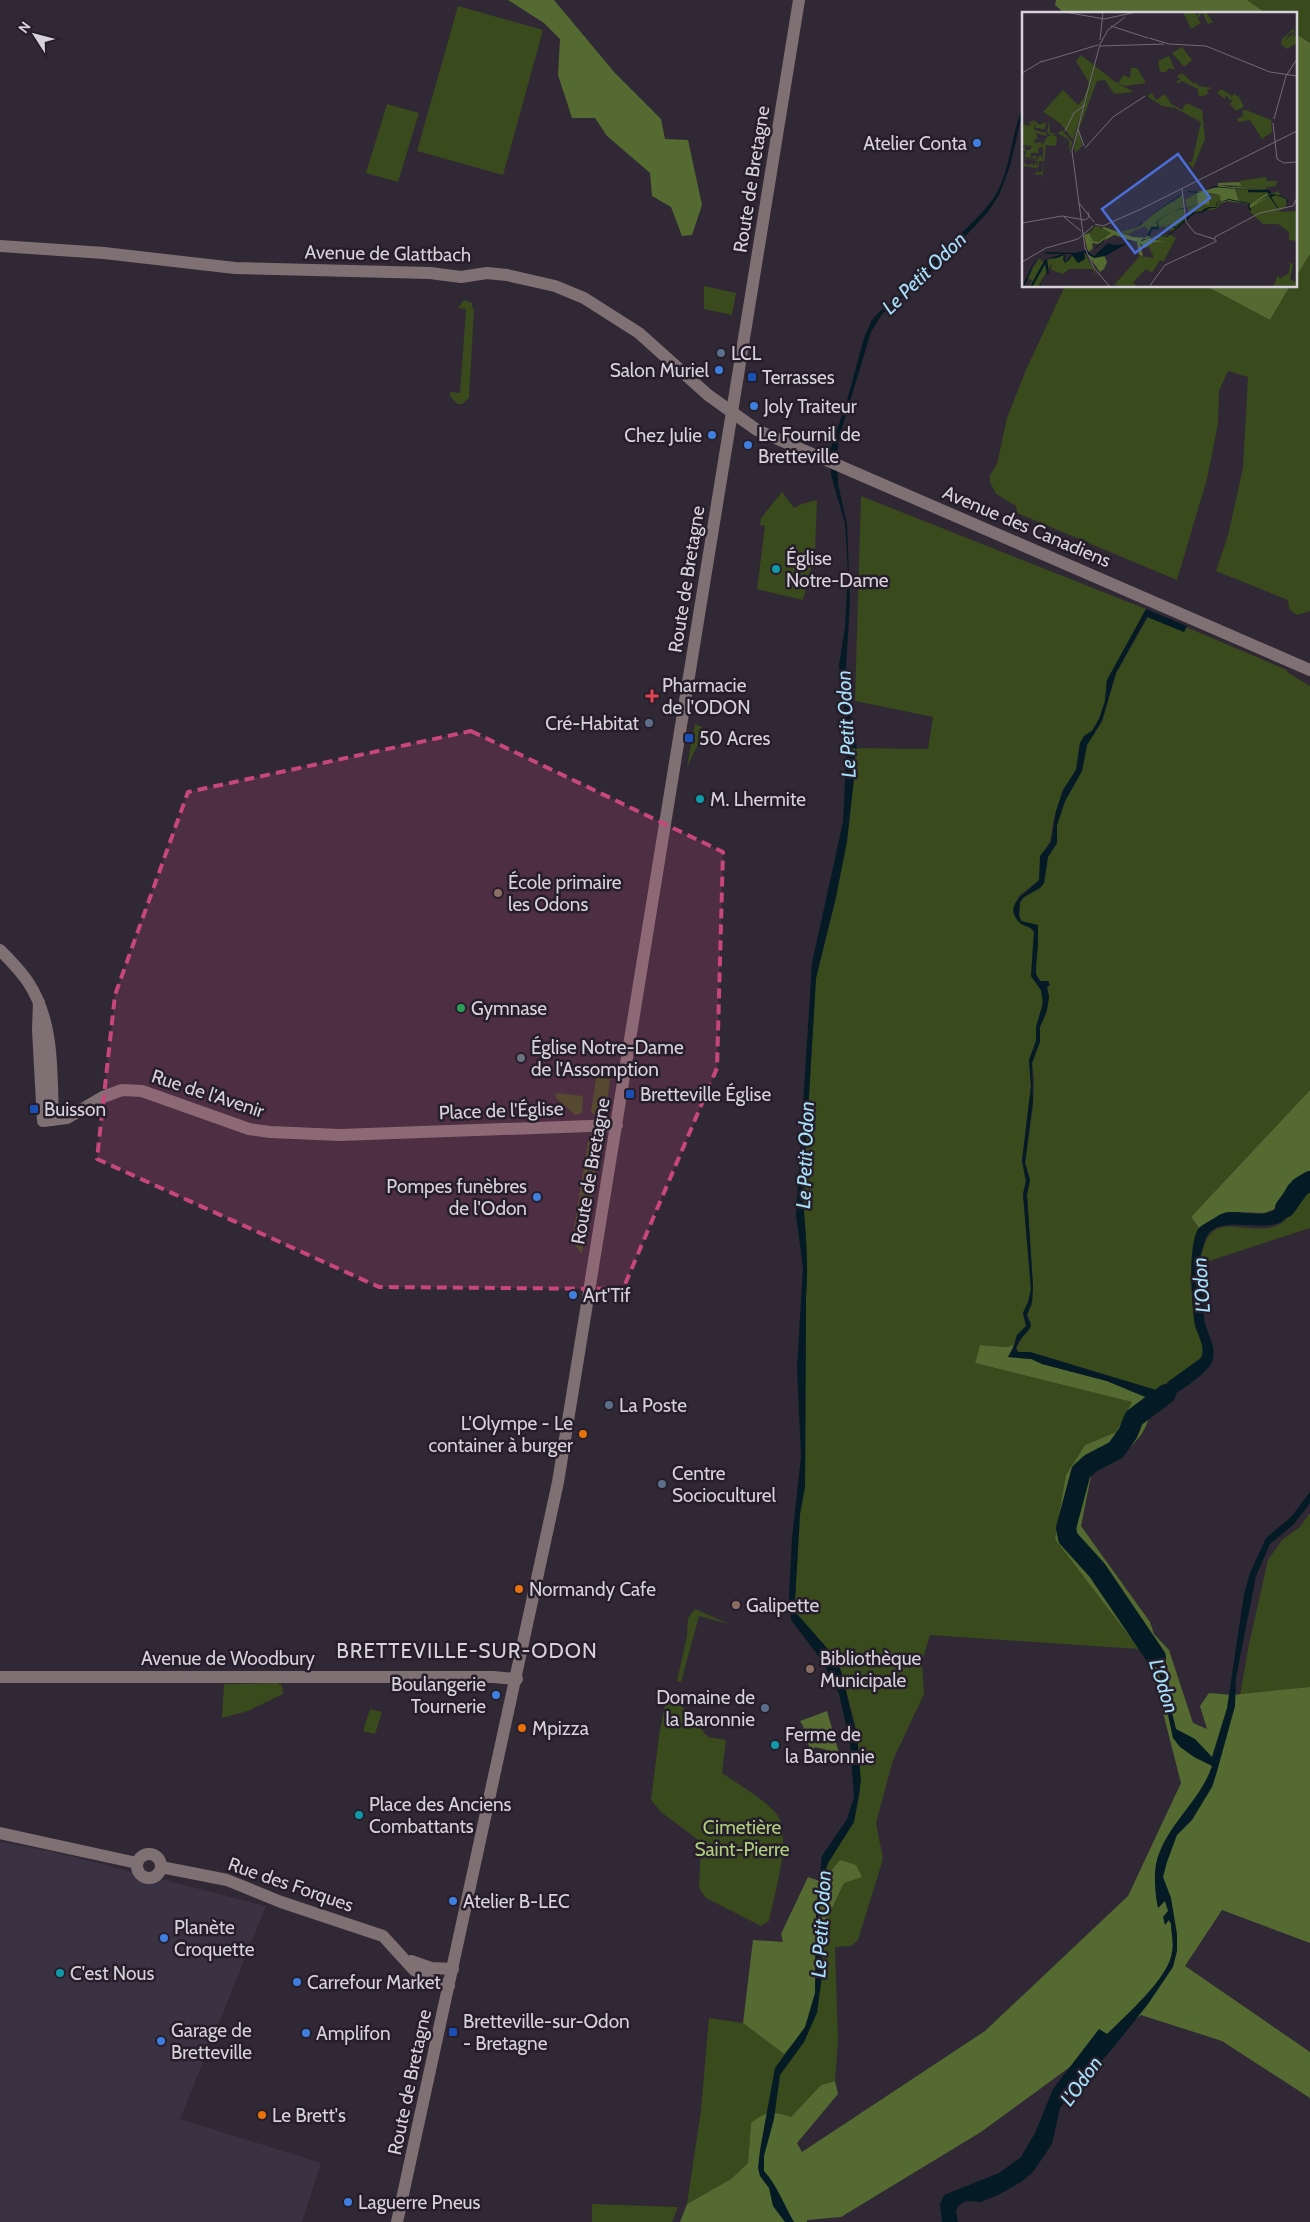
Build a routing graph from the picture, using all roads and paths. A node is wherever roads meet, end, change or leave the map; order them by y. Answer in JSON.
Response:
{"nodes":[{"id":1,"x":799,"y":0,"type":"edge"},
{"id":2,"x":0,"y":246,"type":"edge"},
{"id":3,"x":732,"y":413,"type":"junction"},
{"id":4,"x":1310,"y":670,"type":"edge"},
{"id":5,"x":0,"y":950,"type":"edge"},
{"id":6,"x":616,"y":1125,"type":"junction"},
{"id":7,"x":418,"y":1132,"type":"joint"},
{"id":8,"x":0,"y":1677,"type":"edge"},
{"id":9,"x":517,"y":1679,"type":"junction"},
{"id":10,"x":0,"y":1834,"type":"edge"},
{"id":11,"x":400,"y":1955,"type":"junction"},
{"id":12,"x":453,"y":1970,"type":"junction"},
{"id":13,"x":449,"y":1986,"type":"junction"},
{"id":14,"x":397,"y":2222,"type":"edge"}],
"edges":[{"from":1,"to":3,"type":"main road","name":"Route de Bretagne"},
{"from":2,"to":3,"type":"main road","name":"Avenue de Glattbach"},
{"from":3,"to":4,"type":"main road","name":"Avenue des Canadiens"},
{"from":3,"to":6,"type":"main road","name":"Route de Bretagne"},
{"from":5,"to":7,"type":"main road","name":"Rue de l'Avenir"},
{"from":6,"to":7,"type":"main road","name":"Place de l'Église"},
{"from":6,"to":9,"type":"main road","name":"Route de Bretagne"},
{"from":8,"to":9,"type":"main road","name":"Avenue de Woodbury"},
{"from":9,"to":12,"type":"main road","name":"Route de Bretagne"},
{"from":10,"to":11,"type":"main road","name":"Rue des Forques"},
{"from":11,"to":12,"type":"main road","name":"Rue des Forques"},
{"from":11,"to":13,"type":"main road","name":"Rue des Forques"},
{"from":12,"to":13,"type":"main road","name":"Route de Bretagne"},
{"from":13,"to":14,"type":"main road","name":"Route de Bretagne"}]}
